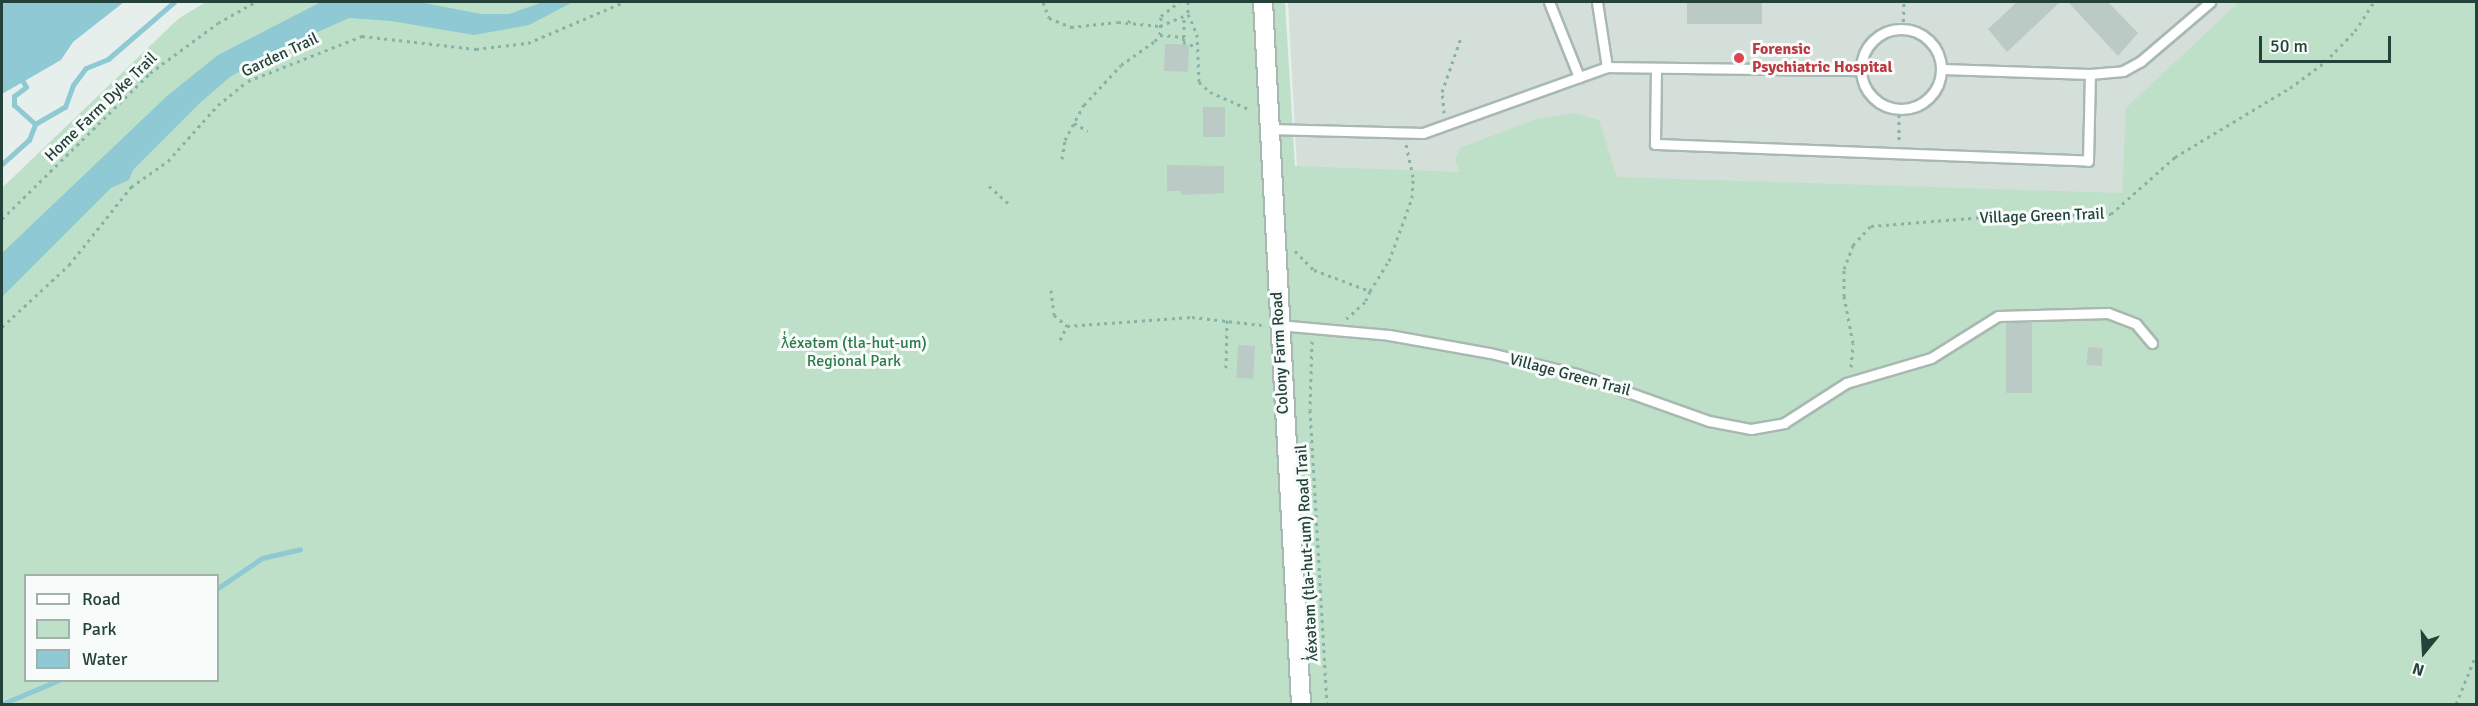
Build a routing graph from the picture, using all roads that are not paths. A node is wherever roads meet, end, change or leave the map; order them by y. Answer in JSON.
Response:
{"nodes":[{"id":1,"x":1263,"y":2,"type":"edge"},
{"id":2,"x":1549,"y":2,"type":"edge"},
{"id":3,"x":1597,"y":2,"type":"edge"},
{"id":4,"x":2210,"y":2,"type":"edge"},
{"id":5,"x":1607,"y":67,"type":"junction"},
{"id":6,"x":1656,"y":69,"type":"junction"},
{"id":7,"x":1942,"y":69,"type":"junction"},
{"id":8,"x":1861,"y":70,"type":"junction"},
{"id":9,"x":2090,"y":74,"type":"junction"},
{"id":10,"x":1579,"y":77,"type":"junction"},
{"id":11,"x":1269,"y":129,"type":"junction"},
{"id":12,"x":1278,"y":325,"type":"junction"},
{"id":13,"x":2152,"y":343,"type":"dead end"},
{"id":14,"x":1301,"y":705,"type":"edge"}],
"edges":[{"from":1,"to":11,"type":"street","name":"Colony Farm Road"},
{"from":2,"to":10,"type":"lane"},
{"from":3,"to":5,"type":"lane"},
{"from":4,"to":9,"type":"lane"},
{"from":5,"to":6,"type":"lane"},
{"from":5,"to":10,"type":"lane"},
{"from":6,"to":8,"type":"lane"},
{"from":6,"to":9,"type":"lane"},
{"from":7,"to":8,"type":"lane"},
{"from":7,"to":8,"type":"lane"},
{"from":7,"to":9,"type":"lane"},
{"from":10,"to":11,"type":"lane"},
{"from":11,"to":12,"type":"street","name":"Colony Farm Road"},
{"from":12,"to":13,"type":"lane","name":"Village Green Trail"},
{"from":12,"to":14,"type":"street","name":"Colony Farm Road"}]}
